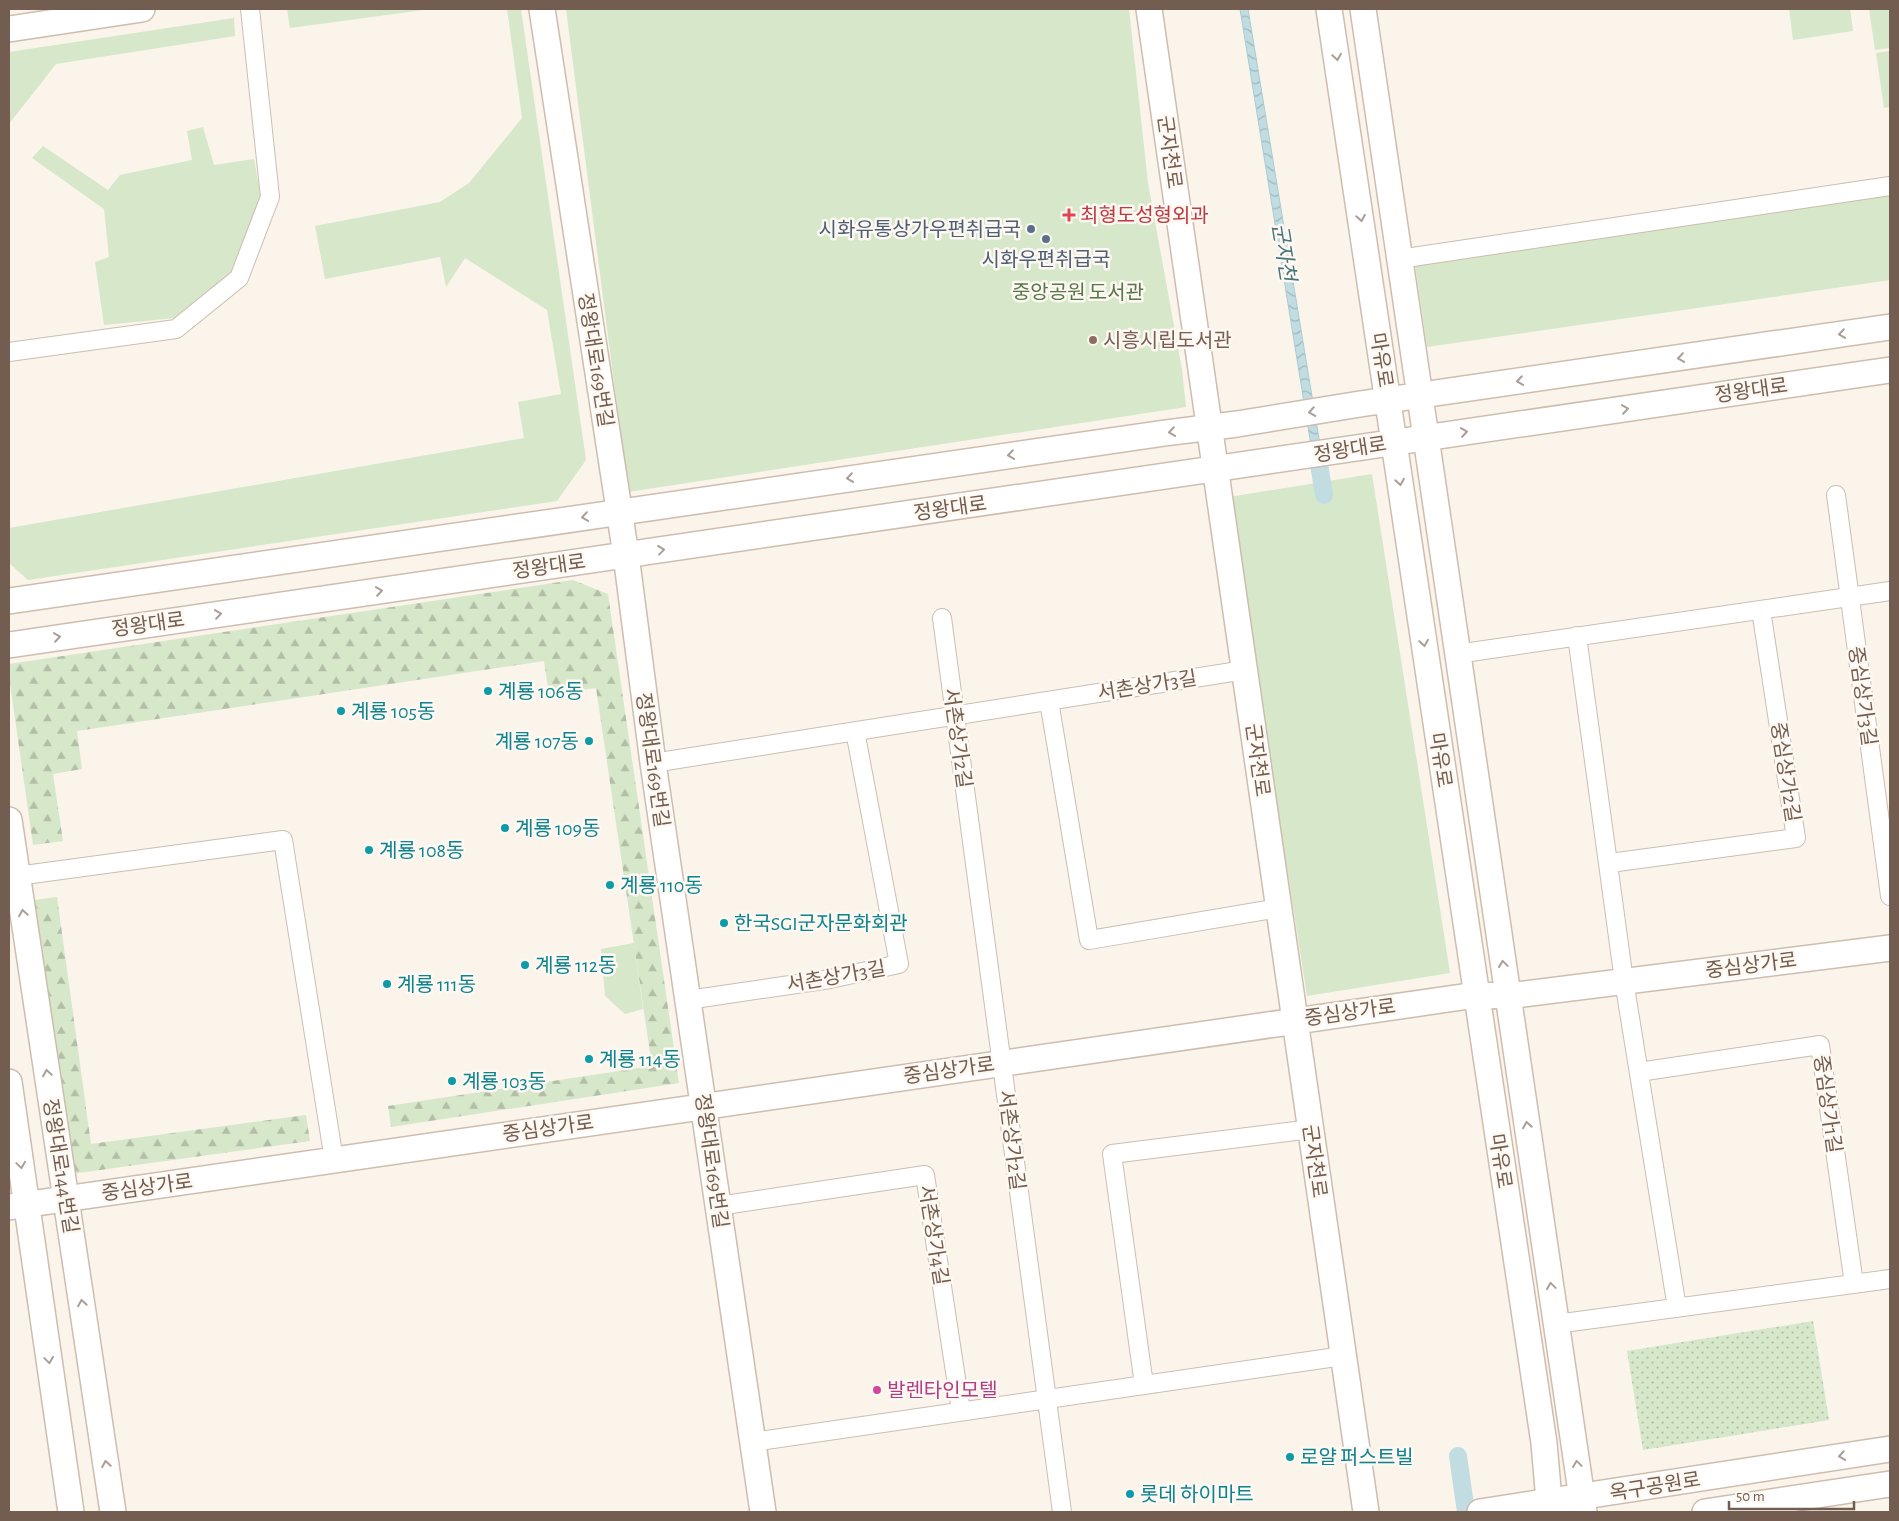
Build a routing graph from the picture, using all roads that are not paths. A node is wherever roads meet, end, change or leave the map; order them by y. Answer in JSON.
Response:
{"nodes":[{"id":1,"x":142,"y":9,"type":"edge"},
{"id":2,"x":250,"y":9,"type":"edge"},
{"id":3,"x":542,"y":9,"type":"edge"},
{"id":4,"x":1149,"y":9,"type":"edge"},
{"id":5,"x":1329,"y":9,"type":"edge"},
{"id":6,"x":1363,"y":9,"type":"edge"},
{"id":7,"x":9,"y":29,"type":"edge"},
{"id":8,"x":1890,"y":186,"type":"edge"},
{"id":9,"x":1399,"y":259,"type":"junction"},
{"id":10,"x":1890,"y":328,"type":"edge"},
{"id":11,"x":9,"y":352,"type":"edge"},
{"id":12,"x":1890,"y":370,"type":"edge"},
{"id":13,"x":1419,"y":396,"type":"junction"},
{"id":14,"x":1388,"y":400,"type":"junction"},
{"id":15,"x":1210,"y":426,"type":"junction"},
{"id":16,"x":1426,"y":438,"type":"junction"},
{"id":17,"x":1394,"y":442,"type":"junction"},
{"id":18,"x":1216,"y":468,"type":"junction"},
{"id":19,"x":1836,"y":495,"type":"dead end"},
{"id":20,"x":619,"y":512,"type":"junction"},
{"id":21,"x":626,"y":554,"type":"junction"},
{"id":22,"x":9,"y":584,"type":"edge"},
{"id":23,"x":1890,"y":591,"type":"edge"},
{"id":24,"x":1850,"y":597,"type":"junction"},
{"id":25,"x":20,"y":599,"type":"edge"},
{"id":26,"x":1760,"y":610,"type":"junction"},
{"id":27,"x":942,"y":618,"type":"dead end"},
{"id":28,"x":1577,"y":636,"type":"junction"},
{"id":29,"x":9,"y":645,"type":"edge"},
{"id":30,"x":1457,"y":654,"type":"junction"},
{"id":31,"x":1245,"y":670,"type":"junction"},
{"id":32,"x":1049,"y":701,"type":"junction"},
{"id":33,"x":955,"y":715,"type":"junction"},
{"id":34,"x":855,"y":731,"type":"junction"},
{"id":35,"x":653,"y":763,"type":"junction"},
{"id":36,"x":9,"y":820,"type":"edge"},
{"id":37,"x":1610,"y":863,"type":"junction"},
{"id":38,"x":17,"y":876,"type":"junction"},
{"id":39,"x":1890,"y":896,"type":"edge"},
{"id":40,"x":1279,"y":908,"type":"junction"},
{"id":41,"x":1890,"y":948,"type":"edge"},
{"id":42,"x":1624,"y":981,"type":"junction"},
{"id":43,"x":1476,"y":995,"type":"junction"},
{"id":44,"x":1508,"y":996,"type":"junction"},
{"id":45,"x":688,"y":1000,"type":"junction"},
{"id":46,"x":1295,"y":1020,"type":"junction"},
{"id":47,"x":1003,"y":1063,"type":"junction"},
{"id":48,"x":1639,"y":1072,"type":"junction"},
{"id":49,"x":9,"y":1082,"type":"edge"},
{"id":50,"x":704,"y":1105,"type":"junction"},
{"id":51,"x":1311,"y":1129,"type":"junction"},
{"id":52,"x":334,"y":1160,"type":"junction"},
{"id":53,"x":66,"y":1198,"type":"junction"},
{"id":54,"x":18,"y":1206,"type":"edge"},
{"id":55,"x":718,"y":1206,"type":"junction"},
{"id":56,"x":1890,"y":1279,"type":"edge"},
{"id":57,"x":1854,"y":1284,"type":"junction"},
{"id":58,"x":1677,"y":1308,"type":"junction"},
{"id":59,"x":1556,"y":1324,"type":"junction"},
{"id":60,"x":1343,"y":1356,"type":"junction"},
{"id":61,"x":1144,"y":1385,"type":"junction"},
{"id":62,"x":1045,"y":1399,"type":"junction"},
{"id":63,"x":962,"y":1411,"type":"junction"},
{"id":64,"x":753,"y":1442,"type":"junction"},
{"id":65,"x":1890,"y":1449,"type":"edge"},
{"id":66,"x":1890,"y":1484,"type":"edge"},
{"id":67,"x":1583,"y":1505,"type":"edge"},
{"id":68,"x":1549,"y":1508,"type":"edge"},
{"id":69,"x":1492,"y":1511,"type":"edge"},
{"id":70,"x":71,"y":1512,"type":"edge"},
{"id":71,"x":113,"y":1512,"type":"edge"},
{"id":72,"x":763,"y":1512,"type":"edge"},
{"id":73,"x":1062,"y":1512,"type":"edge"},
{"id":74,"x":1366,"y":1512,"type":"edge"},
{"id":75,"x":1705,"y":1512,"type":"edge"}],
"edges":[{"from":1,"to":7,"type":"street"},
{"from":2,"to":11,"type":"street"},
{"from":3,"to":20,"type":"street","name":"정왕대로169번길"},
{"from":4,"to":15,"type":"street","name":"군자천로"},
{"from":5,"to":14,"type":"street","name":"마유로","one_way":true},
{"from":6,"to":9,"type":"street","name":"마유로"},
{"from":8,"to":9,"type":"street"},
{"from":9,"to":13,"type":"street","name":"마유로"},
{"from":10,"to":13,"type":"street","name":"정왕대로","one_way":true},
{"from":16,"to":12,"type":"street","name":"정왕대로","one_way":true},
{"from":13,"to":14,"type":"street","name":"정왕대로"},
{"from":13,"to":16,"type":"street","name":"마유로"},
{"from":14,"to":15,"type":"street","name":"정왕대로","one_way":true},
{"from":14,"to":17,"type":"street","name":"마유로"},
{"from":15,"to":18,"type":"street","name":"군자천로"},
{"from":15,"to":20,"type":"street","name":"정왕대로","one_way":true},
{"from":16,"to":17,"type":"street","name":"정왕대로"},
{"from":16,"to":30,"type":"street","name":"마유로"},
{"from":17,"to":18,"type":"street","name":"정왕대로"},
{"from":17,"to":43,"type":"street","name":"마유로","one_way":true},
{"from":21,"to":18,"type":"street","name":"정왕대로","one_way":true},
{"from":18,"to":31,"type":"street","name":"군자천로"},
{"from":19,"to":24,"type":"street","name":"중심상가3길"},
{"from":20,"to":21,"type":"street","name":"정왕대로169번길"},
{"from":20,"to":25,"type":"street","name":"정왕대로","one_way":true},
{"from":29,"to":21,"type":"street","name":"정왕대로","one_way":true},
{"from":21,"to":35,"type":"street","name":"정왕대로169번길"},
{"from":22,"to":25,"type":"street"},
{"from":23,"to":24,"type":"street"},
{"from":24,"to":26,"type":"street"},
{"from":24,"to":39,"type":"street","name":"중심상가3길"},
{"from":26,"to":28,"type":"street"},
{"from":26,"to":37,"type":"street","name":"중심상가2길"},
{"from":27,"to":33,"type":"street","name":"서촌상가2길"},
{"from":28,"to":30,"type":"street"},
{"from":28,"to":37,"type":"street"},
{"from":44,"to":30,"type":"street","name":"마유로","one_way":true},
{"from":31,"to":32,"type":"street","name":"서촌상가3길"},
{"from":31,"to":40,"type":"street","name":"군자천로"},
{"from":32,"to":33,"type":"street","name":"서촌상가3길"},
{"from":32,"to":40,"type":"street"},
{"from":33,"to":34,"type":"street","name":"서촌상가3길"},
{"from":33,"to":47,"type":"street","name":"서촌상가2길"},
{"from":34,"to":35,"type":"street","name":"서촌상가3길"},
{"from":34,"to":45,"type":"street","name":"서촌상가3길"},
{"from":35,"to":45,"type":"street","name":"정왕대로169번길"},
{"from":36,"to":38,"type":"street","name":"정왕대로144번길"},
{"from":37,"to":42,"type":"street"},
{"from":38,"to":52,"type":"street"},
{"from":53,"to":38,"type":"street","name":"정왕대로144번길","one_way":true},
{"from":40,"to":46,"type":"street","name":"군자천로"},
{"from":41,"to":42,"type":"street","name":"중심상가로"},
{"from":42,"to":44,"type":"street","name":"중심상가로"},
{"from":42,"to":48,"type":"street"},
{"from":43,"to":44,"type":"street","name":"중심상가로"},
{"from":43,"to":46,"type":"street","name":"중심상가로"},
{"from":43,"to":68,"type":"street","name":"마유로"},
{"from":59,"to":44,"type":"street","name":"마유로","one_way":true},
{"from":45,"to":50,"type":"street","name":"정왕대로169번길"},
{"from":46,"to":47,"type":"street","name":"중심상가로"},
{"from":46,"to":51,"type":"street","name":"군자천로"},
{"from":47,"to":50,"type":"street","name":"중심상가로"},
{"from":47,"to":62,"type":"street","name":"서촌상가2길"},
{"from":48,"to":57,"type":"street","name":"중심상가1길"},
{"from":48,"to":58,"type":"street"},
{"from":49,"to":54,"type":"street","name":"정왕대로144번길","one_way":true},
{"from":50,"to":52,"type":"street","name":"중심상가로"},
{"from":50,"to":55,"type":"street","name":"정왕대로169번길"},
{"from":51,"to":60,"type":"street","name":"군자천로"},
{"from":51,"to":61,"type":"street"},
{"from":52,"to":53,"type":"street","name":"중심상가로"},
{"from":53,"to":54,"type":"street","name":"중심상가로"},
{"from":71,"to":53,"type":"street","name":"정왕대로144번길","one_way":true},
{"from":54,"to":70,"type":"street","name":"정왕대로144번길","one_way":true},
{"from":55,"to":63,"type":"street","name":"서촌상가4길"},
{"from":55,"to":64,"type":"street","name":"정왕대로169번길"},
{"from":56,"to":57,"type":"street"},
{"from":57,"to":58,"type":"street"},
{"from":58,"to":59,"type":"street"},
{"from":67,"to":59,"type":"street","name":"마유로","one_way":true},
{"from":60,"to":61,"type":"street"},
{"from":60,"to":74,"type":"street","name":"군자천로"},
{"from":61,"to":62,"type":"street"},
{"from":62,"to":63,"type":"street"},
{"from":62,"to":73,"type":"street","name":"서촌상가2길"},
{"from":63,"to":64,"type":"street"},
{"from":64,"to":72,"type":"street","name":"정왕대로169번길"},
{"from":65,"to":67,"type":"street","name":"옥구공원로","one_way":true},
{"from":66,"to":75,"type":"street","name":"옥구공원로"},
{"from":67,"to":68,"type":"street","name":"옥구공원로"},
{"from":68,"to":69,"type":"street","name":"옥구공원로"}]}
